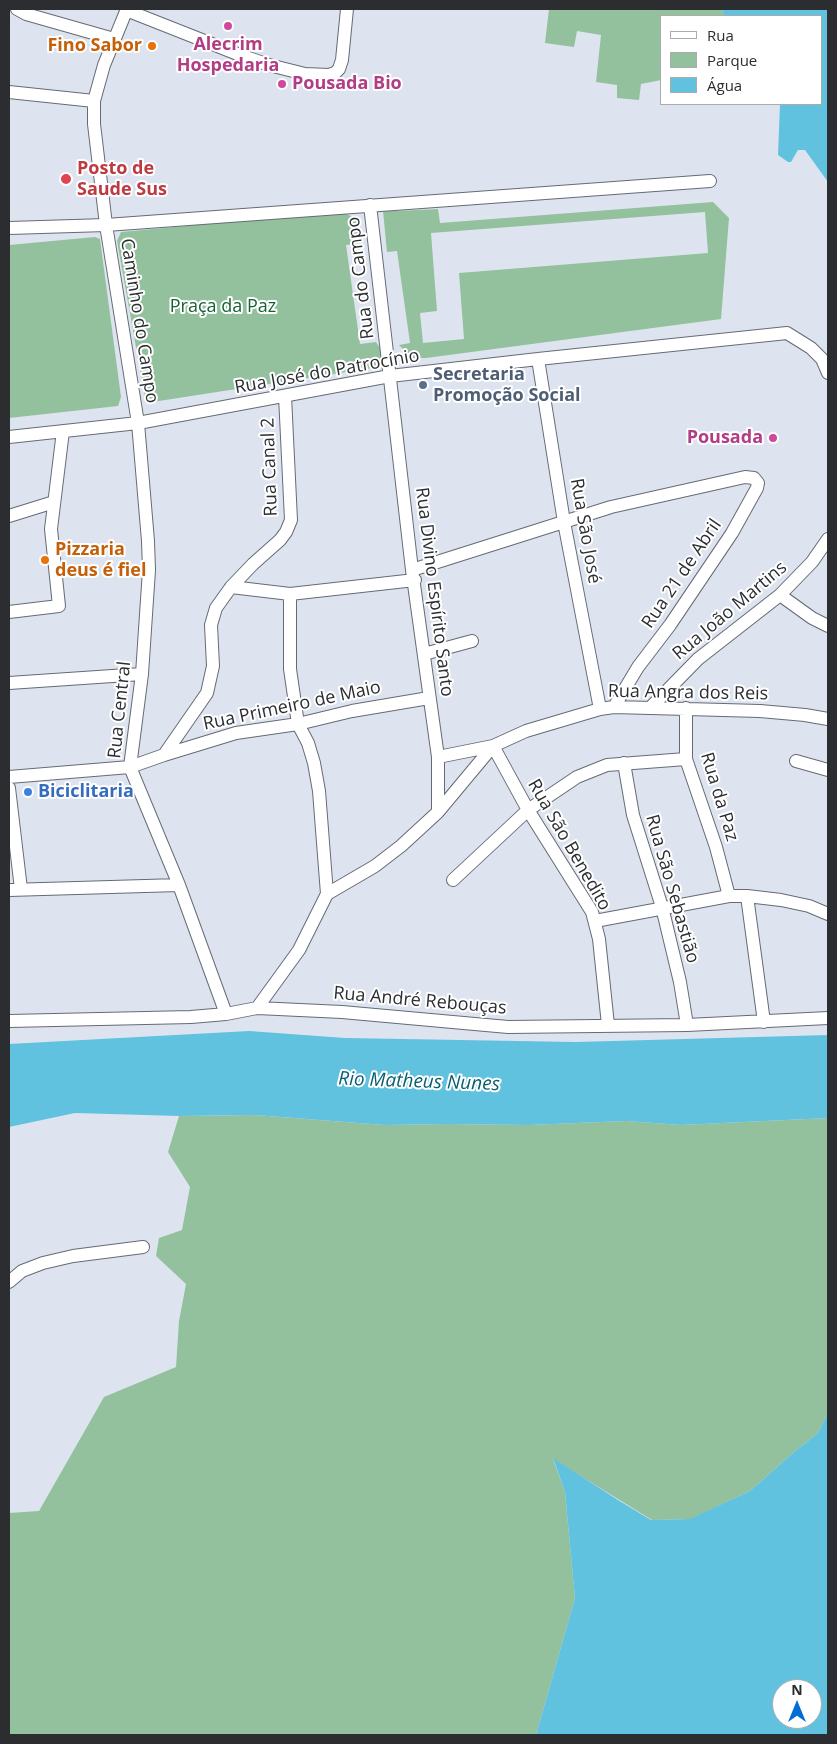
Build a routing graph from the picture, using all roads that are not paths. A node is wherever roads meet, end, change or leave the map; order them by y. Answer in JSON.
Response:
{"nodes":[{"id":1,"x":18,"y":9,"type":"edge"},
{"id":2,"x":348,"y":9,"type":"edge"},
{"id":3,"x":126,"y":10,"type":"edge"},
{"id":4,"x":114,"y":39,"type":"junction"},
{"id":5,"x":9,"y":92,"type":"edge"},
{"id":6,"x":94,"y":101,"type":"junction"},
{"id":7,"x":710,"y":180,"type":"dead end"},
{"id":8,"x":370,"y":205,"type":"junction"},
{"id":9,"x":106,"y":225,"type":"junction"},
{"id":10,"x":9,"y":228,"type":"edge"},
{"id":11,"x":538,"y":359,"type":"junction"},
{"id":12,"x":828,"y":373,"type":"edge"},
{"id":13,"x":390,"y":376,"type":"junction"},
{"id":14,"x":285,"y":396,"type":"junction"},
{"id":15,"x":138,"y":423,"type":"junction"},
{"id":16,"x":63,"y":431,"type":"junction"},
{"id":17,"x":9,"y":437,"type":"edge"},
{"id":18,"x":54,"y":502,"type":"junction"},
{"id":19,"x":9,"y":516,"type":"edge"},
{"id":20,"x":564,"y":522,"type":"junction"},
{"id":21,"x":828,"y":539,"type":"edge"},
{"id":22,"x":414,"y":575,"type":"junction"},
{"id":23,"x":231,"y":587,"type":"junction"},
{"id":24,"x":290,"y":594,"type":"junction"},
{"id":25,"x":780,"y":595,"type":"junction"},
{"id":26,"x":9,"y":612,"type":"edge"},
{"id":27,"x":828,"y":626,"type":"edge"},
{"id":28,"x":472,"y":641,"type":"dead end"},
{"id":29,"x":424,"y":654,"type":"junction"},
{"id":30,"x":142,"y":674,"type":"junction"},
{"id":31,"x":9,"y":683,"type":"edge"},
{"id":32,"x":429,"y":698,"type":"junction"},
{"id":33,"x":614,"y":707,"type":"junction"},
{"id":34,"x":651,"y":707,"type":"junction"},
{"id":35,"x":686,"y":708,"type":"junction"},
{"id":36,"x":600,"y":709,"type":"junction"},
{"id":37,"x":828,"y":719,"type":"edge"},
{"id":38,"x":298,"y":724,"type":"junction"},
{"id":39,"x":493,"y":746,"type":"junction"},
{"id":40,"x":164,"y":755,"type":"junction"},
{"id":41,"x":438,"y":757,"type":"junction"},
{"id":42,"x":686,"y":759,"type":"junction"},
{"id":43,"x":796,"y":761,"type":"dead end"},
{"id":44,"x":624,"y":763,"type":"junction"},
{"id":45,"x":130,"y":767,"type":"junction"},
{"id":46,"x":828,"y":770,"type":"edge"},
{"id":47,"x":9,"y":777,"type":"edge"},
{"id":48,"x":9,"y":788,"type":"edge"},
{"id":49,"x":528,"y":810,"type":"junction"},
{"id":50,"x":438,"y":812,"type":"junction"},
{"id":51,"x":453,"y":880,"type":"dead end"},
{"id":52,"x":179,"y":885,"type":"junction"},
{"id":53,"x":15,"y":890,"type":"edge"},
{"id":54,"x":327,"y":894,"type":"junction"},
{"id":55,"x":729,"y":896,"type":"junction"},
{"id":56,"x":747,"y":896,"type":"junction"},
{"id":57,"x":662,"y":907,"type":"junction"},
{"id":58,"x":828,"y":914,"type":"edge"},
{"id":59,"x":594,"y":921,"type":"junction"},
{"id":60,"x":257,"y":1008,"type":"junction"},
{"id":61,"x":226,"y":1014,"type":"junction"},
{"id":62,"x":828,"y":1018,"type":"edge"},
{"id":63,"x":9,"y":1021,"type":"edge"},
{"id":64,"x":764,"y":1022,"type":"junction"},
{"id":65,"x":608,"y":1025,"type":"junction"},
{"id":66,"x":687,"y":1025,"type":"junction"},
{"id":67,"x":143,"y":1247,"type":"dead end"},
{"id":68,"x":9,"y":1282,"type":"edge"}],
"edges":[{"from":1,"to":4,"type":"street"},
{"from":2,"to":3,"type":"street"},
{"from":3,"to":4,"type":"street","name":"Caminho do Campo"},
{"from":4,"to":6,"type":"street","name":"Caminho do Campo"},
{"from":5,"to":6,"type":"street"},
{"from":6,"to":9,"type":"street","name":"Caminho do Campo"},
{"from":7,"to":8,"type":"street"},
{"from":8,"to":9,"type":"street"},
{"from":8,"to":13,"type":"street","name":"Rua do Campo"},
{"from":9,"to":10,"type":"street"},
{"from":9,"to":15,"type":"street","name":"Caminho do Campo"},
{"from":11,"to":12,"type":"street","name":"Rua José do Patrocínio"},
{"from":11,"to":13,"type":"street","name":"Rua José do Patrocínio"},
{"from":11,"to":20,"type":"street","name":"Rua São José"},
{"from":13,"to":14,"type":"street","name":"Rua José do Patrocínio"},
{"from":13,"to":22,"type":"street","name":"Rua Divino Espírito Santo"},
{"from":14,"to":15,"type":"street","name":"Rua José do Patrocínio"},
{"from":14,"to":23,"type":"street","name":"Rua Canal 2"},
{"from":15,"to":16,"type":"street","name":"Rua José do Patrocínio"},
{"from":15,"to":30,"type":"street","name":"Rua Central"},
{"from":16,"to":17,"type":"street","name":"Rua José do Patrocínio"},
{"from":16,"to":18,"type":"street"},
{"from":18,"to":19,"type":"street"},
{"from":18,"to":26,"type":"street"},
{"from":20,"to":22,"type":"street"},
{"from":20,"to":33,"type":"street","name":"Rua 21 de Abril"},
{"from":20,"to":36,"type":"street","name":"Rua São José"},
{"from":21,"to":25,"type":"street","name":"Rua João Martins"},
{"from":22,"to":24,"type":"street"},
{"from":22,"to":29,"type":"street","name":"Rua Divino Espírito Santo"},
{"from":23,"to":24,"type":"street"},
{"from":23,"to":40,"type":"street","name":"Rua Canal 2"},
{"from":24,"to":38,"type":"street"},
{"from":25,"to":27,"type":"street"},
{"from":25,"to":34,"type":"street","name":"Rua João Martins"},
{"from":28,"to":29,"type":"street"},
{"from":29,"to":32,"type":"street","name":"Rua Divino Espírito Santo"},
{"from":30,"to":31,"type":"street"},
{"from":30,"to":45,"type":"street","name":"Rua Central"},
{"from":32,"to":38,"type":"street","name":"Rua Primeiro de Maio"},
{"from":32,"to":41,"type":"street","name":"Rua Divino Espírito Santo"},
{"from":33,"to":34,"type":"street","name":"Rua Angra dos Reis"},
{"from":33,"to":36,"type":"street","name":"Rua Angra dos Reis"},
{"from":34,"to":35,"type":"street","name":"Rua Angra dos Reis"},
{"from":35,"to":37,"type":"street","name":"Rua Angra dos Reis"},
{"from":35,"to":42,"type":"street","name":"Rua da Paz"},
{"from":36,"to":39,"type":"street","name":"Rua Angra dos Reis"},
{"from":38,"to":40,"type":"street","name":"Rua Primeiro de Maio"},
{"from":38,"to":54,"type":"street"},
{"from":39,"to":41,"type":"street","name":"Rua Angra dos Reis"},
{"from":39,"to":49,"type":"street","name":"Rua São Benedito"},
{"from":39,"to":50,"type":"street","name":"Rua Angra dos Reis"},
{"from":40,"to":45,"type":"street"},
{"from":41,"to":50,"type":"street","name":"Rua Divino Espírito Santo"},
{"from":42,"to":44,"type":"street"},
{"from":42,"to":55,"type":"street","name":"Rua da Paz"},
{"from":43,"to":46,"type":"street"},
{"from":44,"to":49,"type":"street"},
{"from":44,"to":57,"type":"street","name":"Rua São Sebastião"},
{"from":45,"to":47,"type":"street"},
{"from":45,"to":52,"type":"street","name":"Rua Central"},
{"from":48,"to":53,"type":"street"},
{"from":49,"to":51,"type":"street"},
{"from":49,"to":59,"type":"street","name":"Rua São Benedito"},
{"from":50,"to":54,"type":"street","name":"Rua Angra dos Reis"},
{"from":52,"to":53,"type":"street"},
{"from":52,"to":61,"type":"street","name":"Rua Central"},
{"from":54,"to":60,"type":"street"},
{"from":55,"to":56,"type":"street"},
{"from":55,"to":57,"type":"street"},
{"from":56,"to":58,"type":"street"},
{"from":56,"to":64,"type":"street"},
{"from":57,"to":59,"type":"street"},
{"from":57,"to":66,"type":"street","name":"Rua São Sebastião"},
{"from":59,"to":65,"type":"street","name":"Rua São Benedito"},
{"from":60,"to":61,"type":"street","name":"Rua André Rebouças"},
{"from":60,"to":65,"type":"street","name":"Rua André Rebouças"},
{"from":61,"to":63,"type":"street","name":"Rua André Rebouças"},
{"from":62,"to":64,"type":"street","name":"Rua André Rebouças"},
{"from":64,"to":66,"type":"street","name":"Rua André Rebouças"},
{"from":65,"to":66,"type":"street","name":"Rua André Rebouças"},
{"from":67,"to":68,"type":"street"}]}
